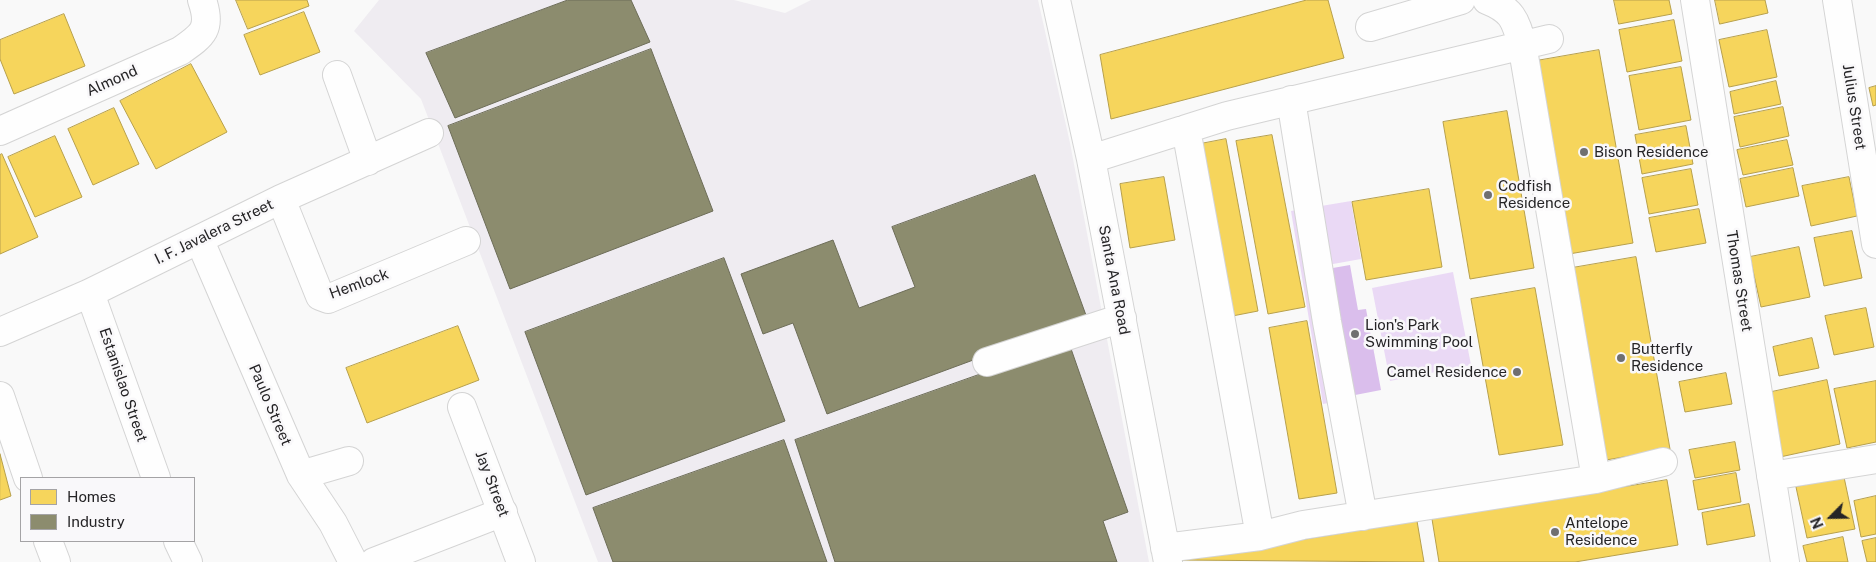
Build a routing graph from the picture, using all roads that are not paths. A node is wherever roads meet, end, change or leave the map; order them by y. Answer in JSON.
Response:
{"nodes":[{"id":1,"x":1056,"y":0,"type":"edge"},
{"id":2,"x":1461,"y":0,"type":"edge"},
{"id":3,"x":1487,"y":0,"type":"edge"},
{"id":4,"x":1695,"y":0,"type":"edge"},
{"id":5,"x":1837,"y":0,"type":"edge"},
{"id":6,"x":205,"y":8,"type":"edge"},
{"id":7,"x":1370,"y":27,"type":"dead end"},
{"id":8,"x":1549,"y":39,"type":"dead end"},
{"id":9,"x":1522,"y":44,"type":"junction"},
{"id":10,"x":337,"y":75,"type":"dead end"},
{"id":11,"x":1291,"y":100,"type":"junction"},
{"id":12,"x":1186,"y":129,"type":"junction"},
{"id":13,"x":0,"y":130,"type":"edge"},
{"id":14,"x":429,"y":133,"type":"dead end"},
{"id":15,"x":1091,"y":159,"type":"junction"},
{"id":16,"x":368,"y":161,"type":"junction"},
{"id":17,"x":281,"y":199,"type":"junction"},
{"id":18,"x":200,"y":241,"type":"junction"},
{"id":19,"x":466,"y":241,"type":"dead end"},
{"id":20,"x":1876,"y":244,"type":"edge"},
{"id":21,"x":90,"y":293,"type":"junction"},
{"id":22,"x":1122,"y":318,"type":"junction"},
{"id":23,"x":0,"y":332,"type":"edge"},
{"id":24,"x":987,"y":362,"type":"dead end"},
{"id":25,"x":0,"y":396,"type":"edge"},
{"id":26,"x":462,"y":406,"type":"dead end"},
{"id":27,"x":1876,"y":459,"type":"edge"},
{"id":28,"x":349,"y":461,"type":"dead end"},
{"id":29,"x":1663,"y":462,"type":"dead end"},
{"id":30,"x":300,"y":475,"type":"junction"},
{"id":31,"x":1771,"y":476,"type":"junction"},
{"id":32,"x":28,"y":477,"type":"edge"},
{"id":33,"x":156,"y":477,"type":"edge"},
{"id":34,"x":1596,"y":479,"type":"junction"},
{"id":35,"x":503,"y":512,"type":"junction"},
{"id":36,"x":1363,"y":516,"type":"junction"},
{"id":37,"x":1260,"y":536,"type":"junction"},
{"id":38,"x":48,"y":542,"type":"edge"},
{"id":39,"x":178,"y":542,"type":"edge"},
{"id":40,"x":1166,"y":555,"type":"edge"},
{"id":41,"x":56,"y":562,"type":"edge"},
{"id":42,"x":188,"y":562,"type":"edge"},
{"id":43,"x":353,"y":562,"type":"edge"},
{"id":44,"x":374,"y":562,"type":"edge"},
{"id":45,"x":521,"y":562,"type":"edge"},
{"id":46,"x":1785,"y":562,"type":"edge"}],
"edges":[{"from":1,"to":15,"type":"street","name":"Santa Ana Road"},
{"from":2,"to":7,"type":"street"},
{"from":3,"to":9,"type":"street"},
{"from":4,"to":31,"type":"street","name":"Thomas Street"},
{"from":5,"to":20,"type":"street","name":"Julius Street"},
{"from":6,"to":13,"type":"street","name":"Almond"},
{"from":8,"to":9,"type":"street"},
{"from":9,"to":11,"type":"street"},
{"from":9,"to":34,"type":"street"},
{"from":10,"to":16,"type":"street"},
{"from":11,"to":12,"type":"street"},
{"from":11,"to":36,"type":"street"},
{"from":12,"to":15,"type":"street"},
{"from":12,"to":37,"type":"street"},
{"from":14,"to":16,"type":"street","name":"I. F. Javalera Street"},
{"from":15,"to":22,"type":"street","name":"Santa Ana Road"},
{"from":16,"to":17,"type":"street","name":"I. F. Javalera Street"},
{"from":17,"to":18,"type":"street","name":"I. F. Javalera Street"},
{"from":17,"to":19,"type":"street","name":"Hemlock"},
{"from":18,"to":21,"type":"street","name":"I. F. Javalera Street"},
{"from":18,"to":30,"type":"street","name":"Paulo Street"},
{"from":21,"to":23,"type":"street","name":"I. F. Javalera Street"},
{"from":21,"to":33,"type":"street","name":"Estanislao Street"},
{"from":22,"to":24,"type":"street"},
{"from":22,"to":40,"type":"street","name":"Santa Ana Road"},
{"from":25,"to":32,"type":"street"},
{"from":26,"to":35,"type":"street","name":"Jay Street"},
{"from":27,"to":31,"type":"street"},
{"from":28,"to":30,"type":"street"},
{"from":29,"to":34,"type":"street"},
{"from":30,"to":43,"type":"street","name":"Paulo Street"},
{"from":31,"to":46,"type":"street","name":"Thomas Street"},
{"from":34,"to":36,"type":"street"},
{"from":35,"to":44,"type":"street"},
{"from":35,"to":45,"type":"street","name":"Jay Street"},
{"from":36,"to":37,"type":"street"},
{"from":37,"to":40,"type":"street"},
{"from":38,"to":41,"type":"street"},
{"from":39,"to":42,"type":"street"}]}
